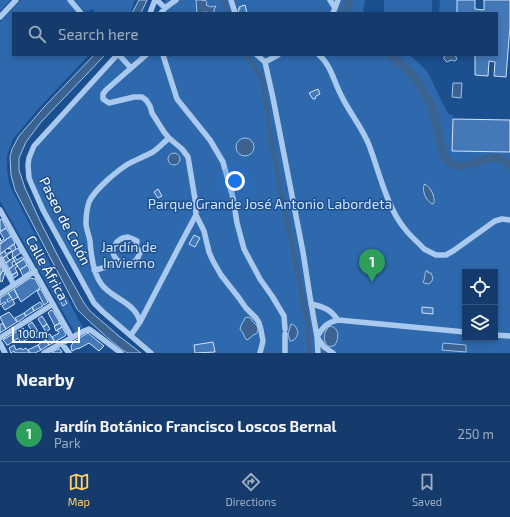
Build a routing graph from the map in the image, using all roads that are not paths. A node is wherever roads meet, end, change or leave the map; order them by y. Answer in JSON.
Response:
{"nodes":[{"id":1,"x":16,"y":0,"type":"edge"},
{"id":2,"x":70,"y":0,"type":"edge"},
{"id":3,"x":156,"y":0,"type":"edge"},
{"id":4,"x":176,"y":0,"type":"edge"},
{"id":5,"x":231,"y":0,"type":"edge"},
{"id":6,"x":330,"y":0,"type":"edge"},
{"id":7,"x":338,"y":0,"type":"edge"},
{"id":8,"x":165,"y":8,"type":"junction"},
{"id":9,"x":334,"y":11,"type":"edge"},
{"id":10,"x":80,"y":12,"type":"edge"},
{"id":11,"x":150,"y":12,"type":"edge"},
{"id":12,"x":162,"y":12,"type":"edge"},
{"id":13,"x":235,"y":12,"type":"edge"},
{"id":14,"x":0,"y":17,"type":"edge"},
{"id":15,"x":117,"y":56,"type":"edge"},
{"id":16,"x":119,"y":56,"type":"edge"},
{"id":17,"x":145,"y":56,"type":"edge"},
{"id":18,"x":163,"y":56,"type":"edge"},
{"id":19,"x":258,"y":56,"type":"edge"},
{"id":20,"x":276,"y":56,"type":"edge"},
{"id":21,"x":321,"y":56,"type":"edge"},
{"id":22,"x":325,"y":56,"type":"edge"},
{"id":23,"x":264,"y":62,"type":"junction"},
{"id":24,"x":326,"y":63,"type":"junction"},
{"id":25,"x":131,"y":68,"type":"junction"},
{"id":26,"x":169,"y":138,"type":"junction"},
{"id":27,"x":0,"y":210,"type":"edge"},
{"id":28,"x":196,"y":215,"type":"junction"},
{"id":29,"x":510,"y":220,"type":"edge"},
{"id":30,"x":192,"y":223,"type":"junction"},
{"id":31,"x":201,"y":224,"type":"junction"},
{"id":32,"x":0,"y":259,"type":"edge"},
{"id":33,"x":118,"y":261,"type":"junction"},
{"id":34,"x":94,"y":270,"type":"junction"},
{"id":35,"x":35,"y":271,"type":"junction"},
{"id":36,"x":14,"y":285,"type":"junction"},
{"id":37,"x":0,"y":294,"type":"edge"},
{"id":38,"x":53,"y":304,"type":"junction"},
{"id":39,"x":311,"y":304,"type":"junction"},
{"id":40,"x":338,"y":320,"type":"junction"},
{"id":41,"x":140,"y":322,"type":"junction"},
{"id":42,"x":462,"y":332,"type":"edge"},
{"id":43,"x":498,"y":335,"type":"edge"},
{"id":44,"x":131,"y":336,"type":"junction"},
{"id":45,"x":510,"y":336,"type":"edge"},
{"id":46,"x":317,"y":337,"type":"junction"},
{"id":47,"x":0,"y":338,"type":"edge"},
{"id":48,"x":72,"y":338,"type":"junction"},
{"id":49,"x":0,"y":343,"type":"edge"},
{"id":50,"x":62,"y":344,"type":"junction"},
{"id":51,"x":5,"y":353,"type":"edge"},
{"id":52,"x":44,"y":353,"type":"edge"},
{"id":53,"x":69,"y":353,"type":"edge"},
{"id":54,"x":121,"y":353,"type":"edge"},
{"id":55,"x":151,"y":353,"type":"edge"},
{"id":56,"x":260,"y":353,"type":"edge"},
{"id":57,"x":285,"y":353,"type":"edge"},
{"id":58,"x":318,"y":353,"type":"edge"},
{"id":59,"x":333,"y":353,"type":"edge"}],
"edges":[{"from":1,"to":14,"type":"street"},
{"from":2,"to":10,"type":"street"},
{"from":3,"to":8,"type":"street"},
{"from":3,"to":11,"type":"street"},
{"from":4,"to":8,"type":"street"},
{"from":5,"to":13,"type":"street"},
{"from":6,"to":9,"type":"street"},
{"from":7,"to":9,"type":"street"},
{"from":8,"to":12,"type":"street"},
{"from":15,"to":44,"type":"street","name":"Paseo de Colón"},
{"from":16,"to":25,"type":"street"},
{"from":17,"to":25,"type":"street"},
{"from":18,"to":57,"type":"street"},
{"from":19,"to":23,"type":"street"},
{"from":20,"to":23,"type":"street"},
{"from":21,"to":24,"type":"street"},
{"from":22,"to":24,"type":"street"},
{"from":23,"to":39,"type":"street"},
{"from":24,"to":29,"type":"street"},
{"from":25,"to":26,"type":"street"},
{"from":26,"to":28,"type":"street"},
{"from":26,"to":34,"type":"street"},
{"from":27,"to":35,"type":"street","name":"Calle África"},
{"from":28,"to":30,"type":"street"},
{"from":28,"to":31,"type":"street"},
{"from":30,"to":31,"type":"street"},
{"from":30,"to":41,"type":"street"},
{"from":31,"to":56,"type":"street"},
{"from":32,"to":36,"type":"street"},
{"from":33,"to":33,"type":"street"},
{"from":33,"to":34,"type":"street"},
{"from":34,"to":41,"type":"street"},
{"from":35,"to":36,"type":"street"},
{"from":35,"to":38,"type":"street","name":"Calle África"},
{"from":36,"to":37,"type":"street"},
{"from":38,"to":47,"type":"street"},
{"from":38,"to":48,"type":"street","name":"Calle África"},
{"from":39,"to":40,"type":"street"},
{"from":39,"to":46,"type":"street"},
{"from":40,"to":42,"type":"street"},
{"from":40,"to":46,"type":"street"},
{"from":41,"to":44,"type":"street"},
{"from":43,"to":45,"type":"street"},
{"from":44,"to":55,"type":"street","name":"Paseo de Colón"},
{"from":46,"to":58,"type":"street"},
{"from":46,"to":59,"type":"street"},
{"from":48,"to":50,"type":"street"},
{"from":48,"to":54,"type":"street"},
{"from":49,"to":51,"type":"street"},
{"from":50,"to":52,"type":"street"},
{"from":50,"to":53,"type":"street"}]}
